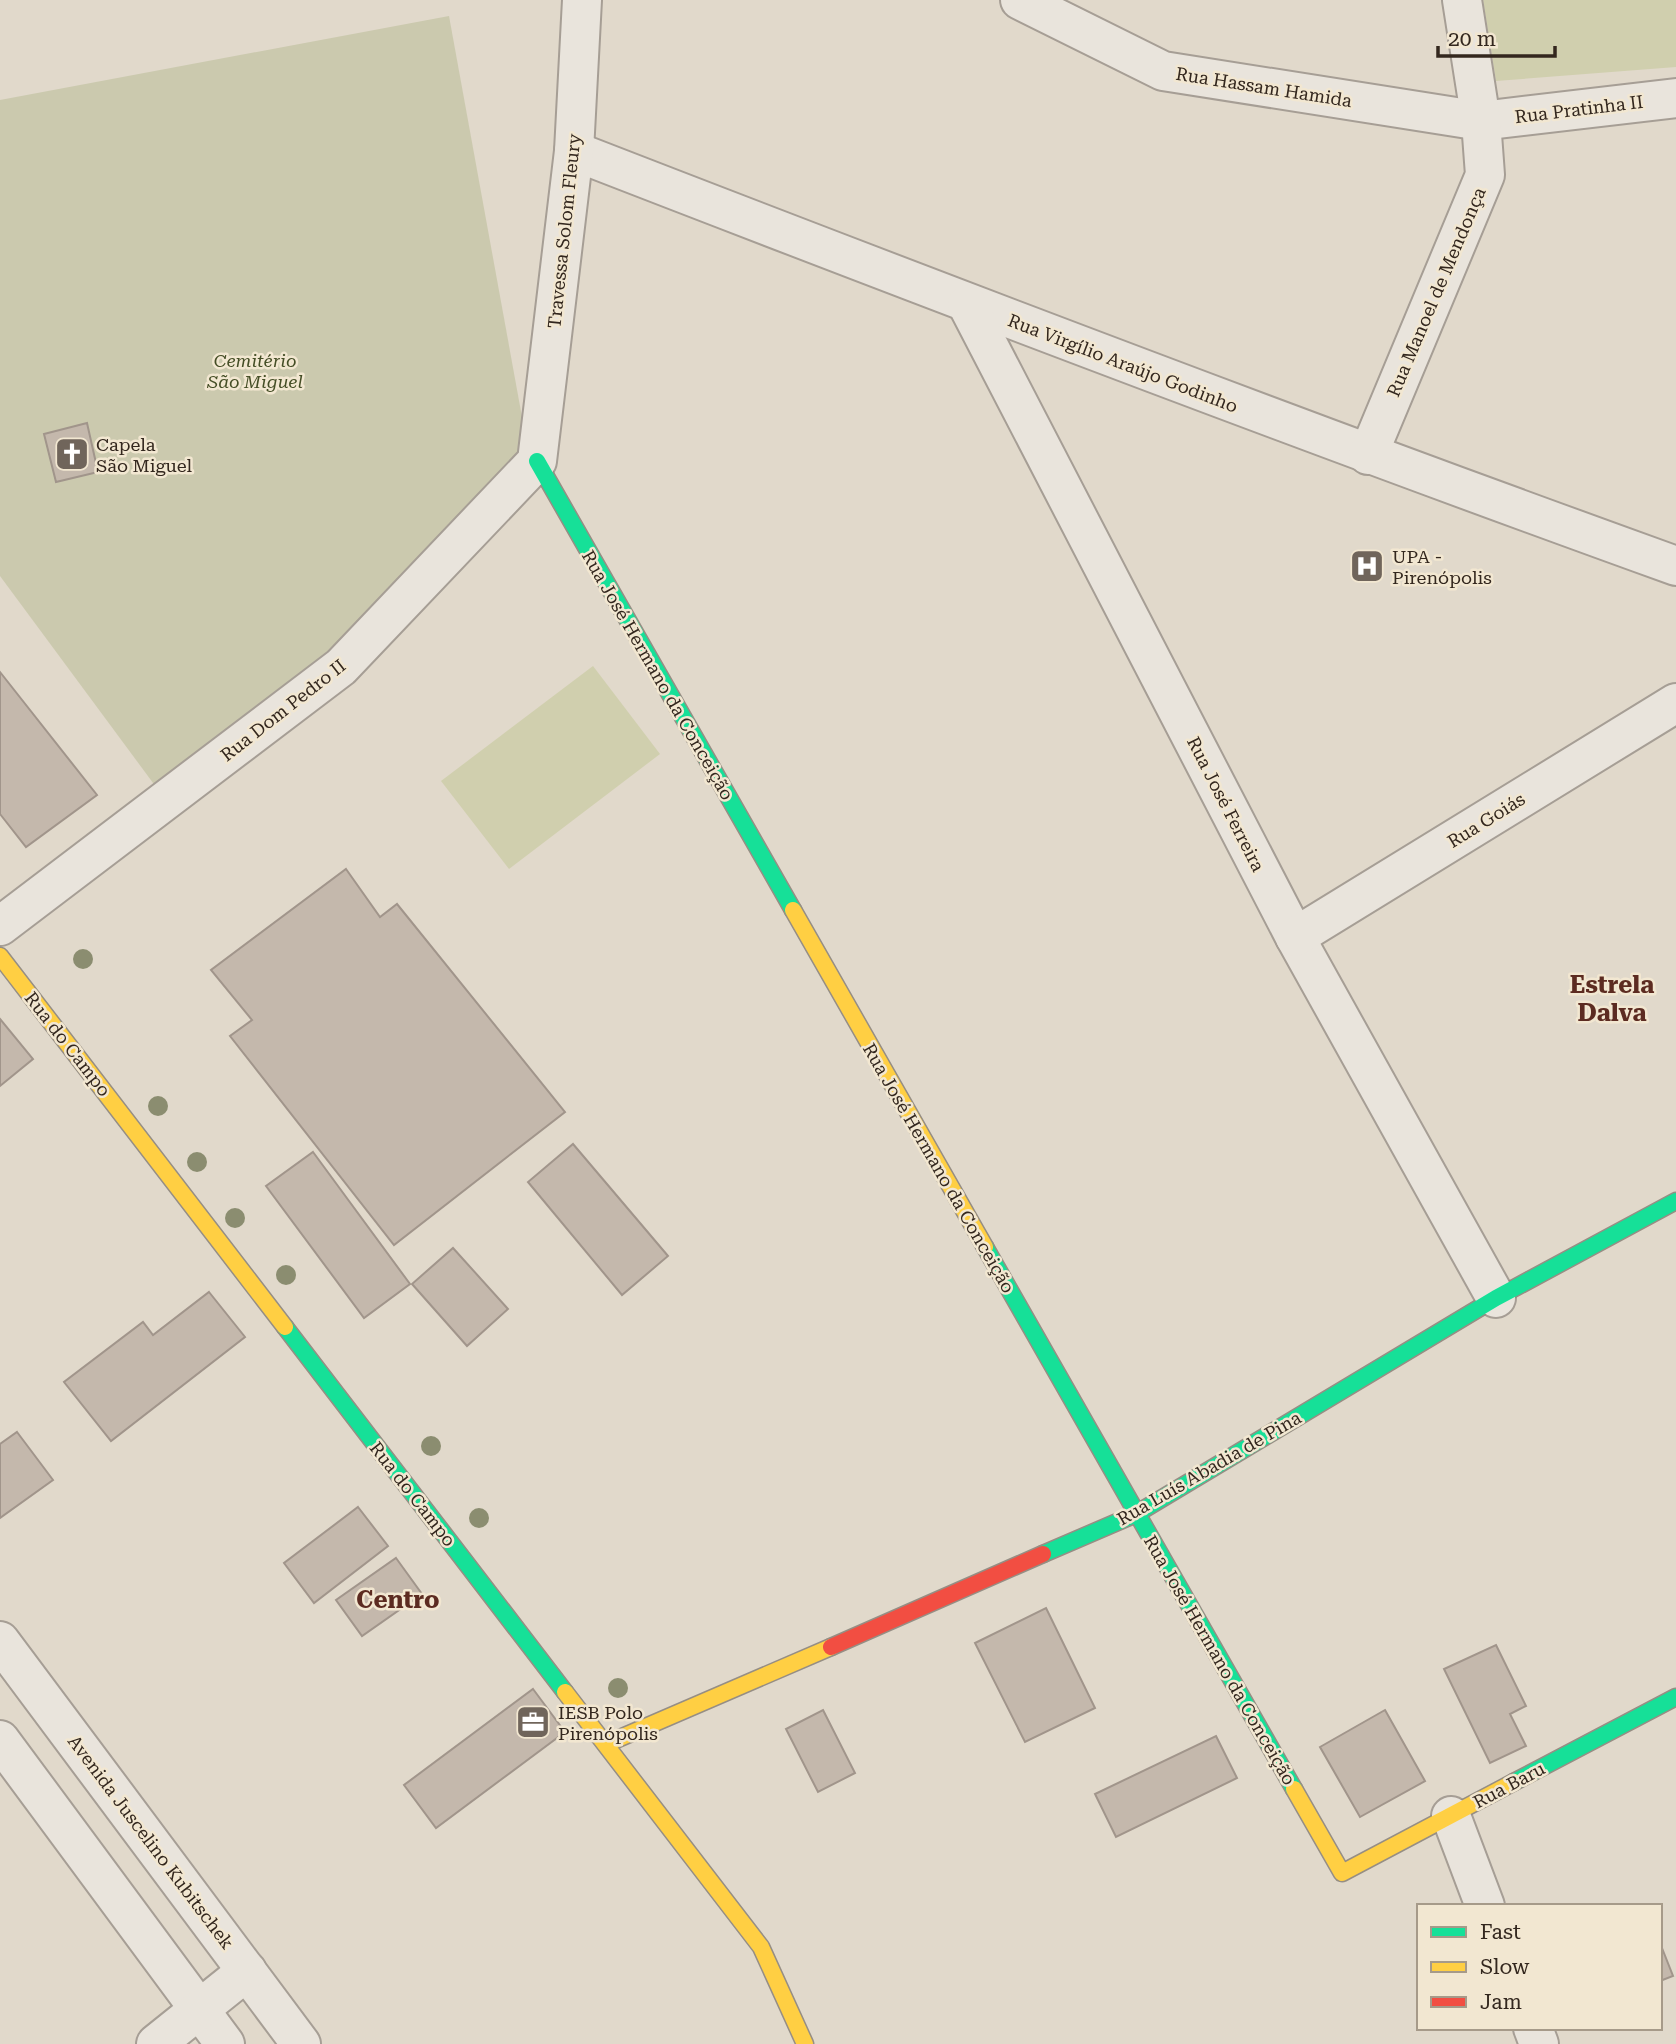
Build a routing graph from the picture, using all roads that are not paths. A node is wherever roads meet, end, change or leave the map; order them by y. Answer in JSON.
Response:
{"nodes":[{"id":1,"x":582,"y":0,"type":"edge"},
{"id":2,"x":1020,"y":0,"type":"edge"},
{"id":3,"x":1462,"y":0,"type":"edge"},
{"id":4,"x":1676,"y":98,"type":"edge"},
{"id":5,"x":1481,"y":121,"type":"junction"},
{"id":6,"x":574,"y":150,"type":"junction"},
{"id":7,"x":967,"y":304,"type":"junction"},
{"id":8,"x":1368,"y":455,"type":"junction"},
{"id":9,"x":537,"y":461,"type":"junction"},
{"id":10,"x":1676,"y":566,"type":"edge"},
{"id":11,"x":1676,"y":703,"type":"edge"},
{"id":12,"x":0,"y":926,"type":"edge"},
{"id":13,"x":1295,"y":937,"type":"junction"},
{"id":14,"x":0,"y":956,"type":"edge"},
{"id":15,"x":1676,"y":1201,"type":"edge"},
{"id":16,"x":1496,"y":1298,"type":"junction"},
{"id":17,"x":1136,"y":1514,"type":"junction"},
{"id":18,"x":0,"y":1641,"type":"edge"},
{"id":19,"x":1676,"y":1697,"type":"edge"},
{"id":20,"x":0,"y":1740,"type":"edge"},
{"id":21,"x":606,"y":1744,"type":"junction"},
{"id":22,"x":1451,"y":1816,"type":"junction"},
{"id":23,"x":1342,"y":1873,"type":"joint"},
{"id":24,"x":1485,"y":1904,"type":"edge"},
{"id":25,"x":247,"y":1971,"type":"junction"},
{"id":26,"x":199,"y":2009,"type":"junction"},
{"id":27,"x":156,"y":2044,"type":"edge"},
{"id":28,"x":225,"y":2044,"type":"edge"},
{"id":29,"x":301,"y":2044,"type":"edge"},
{"id":30,"x":805,"y":2044,"type":"edge"}],
"edges":[{"from":1,"to":6,"type":"street","name":"Travessa Solom Fleury"},
{"from":2,"to":5,"type":"street","name":"Rua Hassam Hamida"},
{"from":3,"to":5,"type":"street","name":"Rua Manoel de Mendonça"},
{"from":4,"to":5,"type":"street","name":"Rua Pratinha II"},
{"from":5,"to":8,"type":"street","name":"Rua Manoel de Mendonça"},
{"from":6,"to":7,"type":"street","name":"Rua Virgílio Araújo Godinho"},
{"from":6,"to":9,"type":"street","name":"Travessa Solom Fleury"},
{"from":7,"to":8,"type":"street","name":"Rua Virgílio Araújo Godinho"},
{"from":7,"to":13,"type":"street","name":"Rua José Ferreira"},
{"from":8,"to":10,"type":"street","name":"Rua Virgílio Araújo Godinho"},
{"from":9,"to":12,"type":"street","name":"Rua Dom Pedro II"},
{"from":9,"to":17,"type":"street","name":"Rua José Hermano da Conceição"},
{"from":11,"to":13,"type":"street","name":"Rua Goiás"},
{"from":13,"to":16,"type":"street","name":"Rua José Ferreira"},
{"from":14,"to":21,"type":"street","name":"Rua do Campo"},
{"from":15,"to":16,"type":"street","name":"Rua Luís Abadia de Pina"},
{"from":16,"to":17,"type":"street","name":"Rua Luís Abadia de Pina"},
{"from":17,"to":21,"type":"street","name":"Rua Luís Abadia de Pina"},
{"from":17,"to":23,"type":"street","name":"Rua José Hermano da Conceição"},
{"from":18,"to":25,"type":"street","name":"Avenida Juscelino Kubitschek"},
{"from":19,"to":22,"type":"street","name":"Rua Baru"},
{"from":20,"to":26,"type":"street"},
{"from":21,"to":30,"type":"street","name":"Rua do Campo"},
{"from":22,"to":23,"type":"street","name":"Rua Baru"},
{"from":22,"to":24,"type":"street"},
{"from":25,"to":26,"type":"street"},
{"from":25,"to":29,"type":"street","name":"Avenida Juscelino Kubitschek"},
{"from":26,"to":27,"type":"street"},
{"from":26,"to":28,"type":"street"}]}
